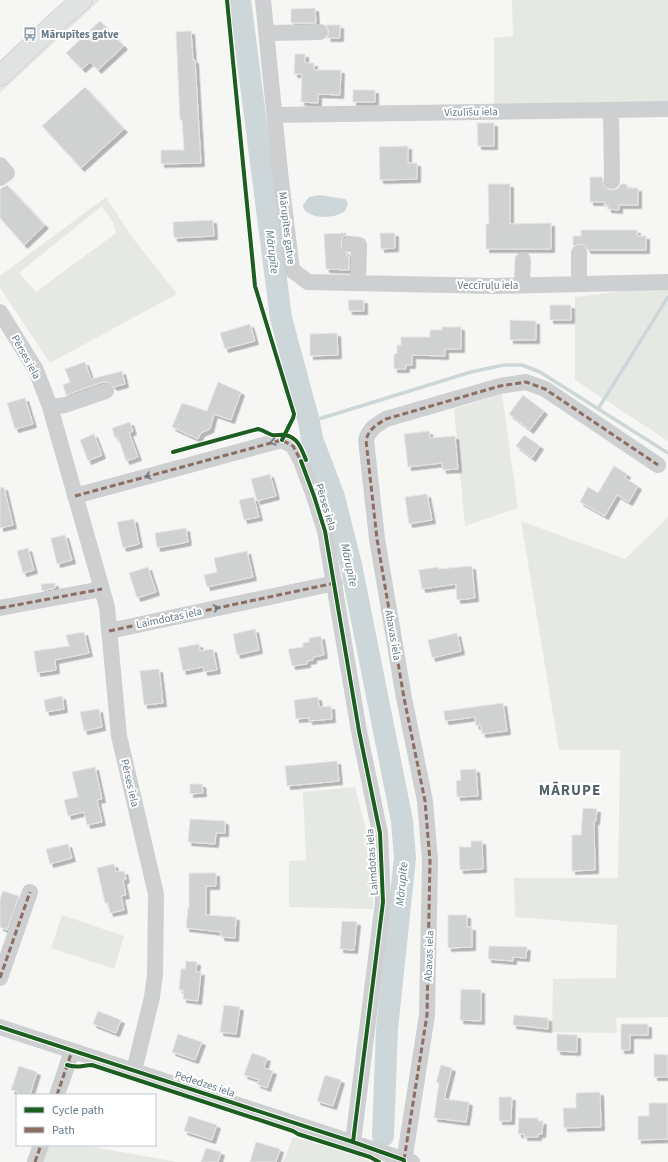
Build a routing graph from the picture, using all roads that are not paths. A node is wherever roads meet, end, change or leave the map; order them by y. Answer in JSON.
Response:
{"nodes":[{"id":1,"x":82,"y":0,"type":"edge"},
{"id":2,"x":263,"y":0,"type":"edge"},
{"id":3,"x":320,"y":32,"type":"dead end"},
{"id":4,"x":267,"y":33,"type":"junction"},
{"id":5,"x":0,"y":76,"type":"edge"},
{"id":6,"x":668,"y":110,"type":"edge"},
{"id":7,"x":611,"y":111,"type":"junction"},
{"id":8,"x":275,"y":115,"type":"junction"},
{"id":9,"x":0,"y":165,"type":"edge"},
{"id":10,"x":0,"y":178,"type":"edge"},
{"id":11,"x":612,"y":181,"type":"dead end"},
{"id":12,"x":350,"y":244,"type":"dead end"},
{"id":13,"x":580,"y":253,"type":"dead end"},
{"id":14,"x":523,"y":260,"type":"dead end"},
{"id":15,"x":308,"y":282,"type":"joint"},
{"id":16,"x":668,"y":282,"type":"edge"},
{"id":17,"x":358,"y":283,"type":"junction"},
{"id":18,"x":579,"y":284,"type":"junction"},
{"id":19,"x":522,"y":285,"type":"junction"},
{"id":20,"x":0,"y":312,"type":"edge"},
{"id":21,"x":106,"y":391,"type":"dead end"},
{"id":22,"x":50,"y":407,"type":"junction"},
{"id":23,"x":658,"y":465,"type":"dead end"},
{"id":24,"x":75,"y":496,"type":"junction"},
{"id":25,"x":335,"y":583,"type":"junction"},
{"id":26,"x":102,"y":589,"type":"junction"},
{"id":27,"x":0,"y":608,"type":"edge"},
{"id":28,"x":109,"y":631,"type":"junction"},
{"id":29,"x":30,"y":892,"type":"dead end"},
{"id":30,"x":0,"y":978,"type":"edge"},
{"id":31,"x":0,"y":1027,"type":"edge"},
{"id":32,"x":72,"y":1050,"type":"junction"},
{"id":33,"x":134,"y":1071,"type":"junction"},
{"id":34,"x":57,"y":1094,"type":"edge"},
{"id":35,"x":353,"y":1142,"type":"junction"},
{"id":36,"x":41,"y":1146,"type":"edge"},
{"id":37,"x":407,"y":1161,"type":"edge"},
{"id":38,"x":35,"y":1162,"type":"edge"}],
"edges":[{"from":1,"to":5,"type":"main road"},
{"from":2,"to":4,"type":"street","name":"Mārupītes gatve"},
{"from":3,"to":4,"type":"street"},
{"from":4,"to":8,"type":"street","name":"Mārupītes gatve"},
{"from":6,"to":7,"type":"street","name":"Vizulīšu iela"},
{"from":7,"to":8,"type":"street","name":"Vizulīšu iela"},
{"from":7,"to":11,"type":"street"},
{"from":8,"to":15,"type":"street","name":"Mārupītes gatve"},
{"from":9,"to":10,"type":"street"},
{"from":12,"to":17,"type":"street"},
{"from":13,"to":18,"type":"street"},
{"from":14,"to":19,"type":"street"},
{"from":15,"to":17,"type":"street","name":"Veccīruļu iela"},
{"from":16,"to":18,"type":"street","name":"Veccīruļu iela"},
{"from":17,"to":19,"type":"street","name":"Veccīruļu iela"},
{"from":18,"to":19,"type":"street","name":"Veccīruļu iela"},
{"from":20,"to":22,"type":"street","name":"Pērses iela"},
{"from":21,"to":22,"type":"street"},
{"from":22,"to":24,"type":"street","name":"Pērses iela"},
{"from":23,"to":37,"type":"street","name":"Abavas iela"},
{"from":25,"to":24,"type":"street","name":"Pērses iela","one_way":true},
{"from":24,"to":26,"type":"street","name":"Pērses iela"},
{"from":28,"to":25,"type":"street","name":"Laimdotas iela","one_way":true},
{"from":25,"to":35,"type":"street","name":"Laimdotas iela"},
{"from":26,"to":27,"type":"street"},
{"from":26,"to":28,"type":"street","name":"Pērses iela"},
{"from":28,"to":33,"type":"street","name":"Pērses iela"},
{"from":29,"to":30,"type":"street"},
{"from":31,"to":32,"type":"street","name":"Pededzes iela"},
{"from":32,"to":33,"type":"street","name":"Pededzes iela"},
{"from":32,"to":34,"type":"street"},
{"from":33,"to":35,"type":"street","name":"Pededzes iela"},
{"from":35,"to":37,"type":"street","name":"Pededzes iela"},
{"from":36,"to":38,"type":"street"}]}
